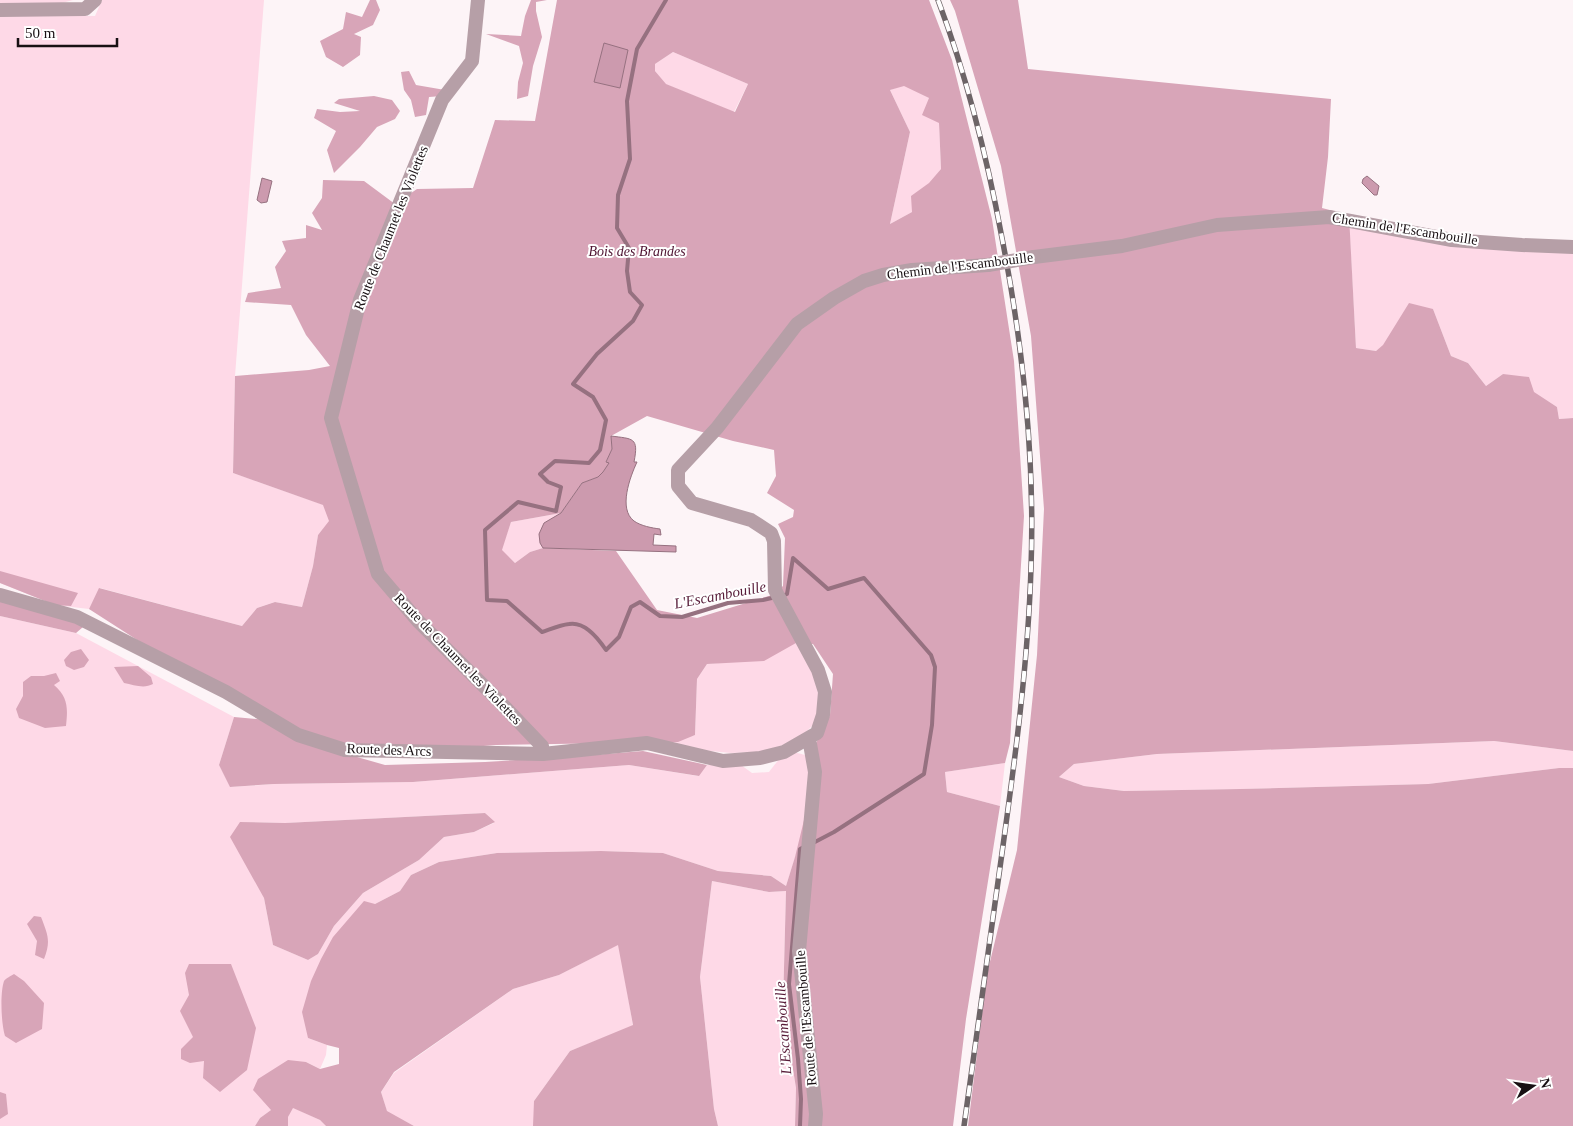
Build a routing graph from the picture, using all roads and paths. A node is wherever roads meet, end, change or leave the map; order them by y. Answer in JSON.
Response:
{"nodes":[{"id":1,"x":95,"y":0,"type":"edge"},
{"id":2,"x":478,"y":0,"type":"edge"},
{"id":3,"x":0,"y":10,"type":"edge"},
{"id":4,"x":1573,"y":247,"type":"edge"},
{"id":5,"x":0,"y":595,"type":"edge"},
{"id":6,"x":807,"y":739,"type":"junction"},
{"id":7,"x":543,"y":754,"type":"junction"},
{"id":8,"x":815,"y":1126,"type":"edge"}],
"edges":[{"from":1,"to":3,"type":"street"},
{"from":2,"to":7,"type":"street","name":"Route de Chaumet les Violettes"},
{"from":4,"to":6,"type":"street","name":"Chemin de l'Escambouille","bridge":true},
{"from":5,"to":7,"type":"street","name":"Route des Arcs"},
{"from":6,"to":7,"type":"street","name":"Route des Arcs"},
{"from":6,"to":8,"type":"street","name":"Route de l'Escambouille"}]}
